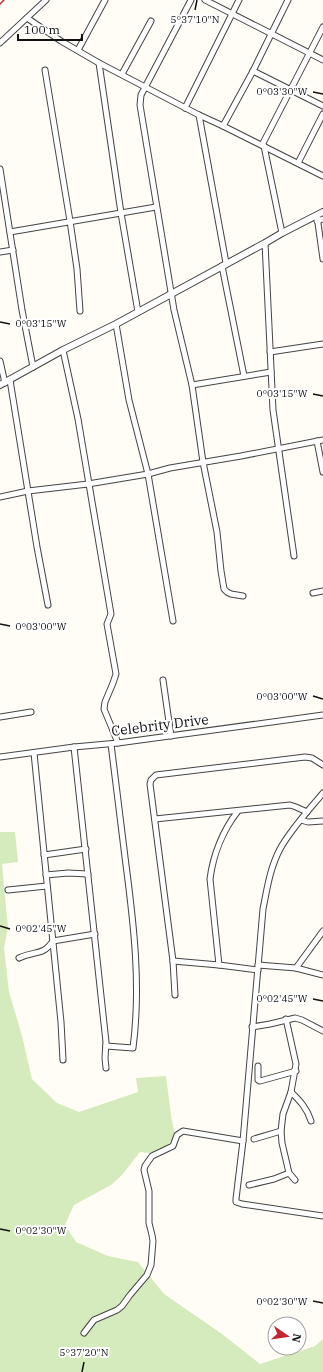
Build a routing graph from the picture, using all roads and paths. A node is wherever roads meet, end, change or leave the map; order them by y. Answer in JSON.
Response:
{"nodes":[{"id":1,"x":46,"y":0,"type":"edge"},
{"id":2,"x":105,"y":0,"type":"edge"},
{"id":3,"x":191,"y":0,"type":"edge"},
{"id":4,"x":205,"y":0,"type":"edge"},
{"id":5,"x":239,"y":0,"type":"edge"},
{"id":6,"x":288,"y":0,"type":"edge"},
{"id":7,"x":232,"y":14,"type":"junction"},
{"id":8,"x":27,"y":18,"type":"junction"},
{"id":9,"x":151,"y":21,"type":"dead end"},
{"id":10,"x":323,"y":27,"type":"edge"},
{"id":11,"x":271,"y":33,"type":"junction"},
{"id":12,"x":0,"y":43,"type":"edge"},
{"id":13,"x":78,"y":50,"type":"junction"},
{"id":14,"x":310,"y":53,"type":"junction"},
{"id":15,"x":323,"y":60,"type":"edge"},
{"id":16,"x":99,"y":63,"type":"junction"},
{"id":17,"x":44,"y":70,"type":"dead end"},
{"id":18,"x":253,"y":71,"type":"junction"},
{"id":19,"x":122,"y":74,"type":"junction"},
{"id":20,"x":146,"y":88,"type":"junction"},
{"id":21,"x":292,"y":90,"type":"junction"},
{"id":22,"x":323,"y":106,"type":"edge"},
{"id":23,"x":186,"y":108,"type":"junction"},
{"id":24,"x":323,"y":114,"type":"edge"},
{"id":25,"x":199,"y":115,"type":"junction"},
{"id":26,"x":223,"y":126,"type":"junction"},
{"id":27,"x":263,"y":146,"type":"junction"},
{"id":28,"x":298,"y":163,"type":"junction"},
{"id":29,"x":0,"y":169,"type":"edge"},
{"id":30,"x":323,"y":176,"type":"edge"},
{"id":31,"x":156,"y":207,"type":"junction"},
{"id":32,"x":323,"y":212,"type":"edge"},
{"id":33,"x":121,"y":213,"type":"junction"},
{"id":34,"x":317,"y":218,"type":"junction"},
{"id":35,"x":323,"y":219,"type":"edge"},
{"id":36,"x":70,"y":221,"type":"junction"},
{"id":37,"x":10,"y":232,"type":"junction"},
{"id":38,"x":282,"y":233,"type":"junction"},
{"id":39,"x":265,"y":243,"type":"junction"},
{"id":40,"x":13,"y":250,"type":"junction"},
{"id":41,"x":0,"y":252,"type":"edge"},
{"id":42,"x":323,"y":259,"type":"edge"},
{"id":43,"x":224,"y":264,"type":"junction"},
{"id":44,"x":171,"y":293,"type":"junction"},
{"id":45,"x":80,"y":311,"type":"dead end"},
{"id":46,"x":138,"y":312,"type":"junction"},
{"id":47,"x":116,"y":324,"type":"junction"},
{"id":48,"x":323,"y":344,"type":"edge"},
{"id":49,"x":63,"y":350,"type":"junction"},
{"id":50,"x":270,"y":352,"type":"junction"},
{"id":51,"x":0,"y":361,"type":"edge"},
{"id":52,"x":33,"y":367,"type":"junction"},
{"id":53,"x":271,"y":372,"type":"junction"},
{"id":54,"x":244,"y":376,"type":"junction"},
{"id":55,"x":5,"y":383,"type":"edge"},
{"id":56,"x":192,"y":384,"type":"junction"},
{"id":57,"x":320,"y":441,"type":"edge"},
{"id":58,"x":278,"y":450,"type":"junction"},
{"id":59,"x":204,"y":462,"type":"junction"},
{"id":60,"x":323,"y":472,"type":"edge"},
{"id":61,"x":148,"y":474,"type":"junction"},
{"id":62,"x":88,"y":484,"type":"junction"},
{"id":63,"x":28,"y":491,"type":"junction"},
{"id":64,"x":0,"y":497,"type":"edge"},
{"id":65,"x":294,"y":556,"type":"dead end"},
{"id":66,"x":323,"y":591,"type":"edge"},
{"id":67,"x":313,"y":593,"type":"dead end"},
{"id":68,"x":243,"y":596,"type":"dead end"},
{"id":69,"x":48,"y":605,"type":"dead end"},
{"id":70,"x":173,"y":621,"type":"dead end"},
{"id":71,"x":163,"y":680,"type":"dead end"},
{"id":72,"x":31,"y":712,"type":"dead end"},
{"id":73,"x":323,"y":715,"type":"edge"},
{"id":74,"x":0,"y":717,"type":"edge"},
{"id":75,"x":171,"y":736,"type":"junction"},
{"id":76,"x":118,"y":743,"type":"junction"},
{"id":77,"x":110,"y":744,"type":"junction"},
{"id":78,"x":74,"y":747,"type":"junction"},
{"id":79,"x":34,"y":753,"type":"junction"},
{"id":80,"x":0,"y":757,"type":"edge"},
{"id":81,"x":323,"y":765,"type":"edge"},
{"id":82,"x":323,"y":793,"type":"edge"},
{"id":83,"x":238,"y":811,"type":"junction"},
{"id":84,"x":306,"y":812,"type":"junction"},
{"id":85,"x":155,"y":819,"type":"junction"},
{"id":86,"x":301,"y":820,"type":"junction"},
{"id":87,"x":323,"y":822,"type":"edge"},
{"id":88,"x":86,"y":849,"type":"junction"},
{"id":89,"x":44,"y":856,"type":"junction"},
{"id":90,"x":88,"y":874,"type":"junction"},
{"id":91,"x":46,"y":875,"type":"junction"},
{"id":92,"x":47,"y":886,"type":"junction"},
{"id":93,"x":8,"y":890,"type":"dead end"},
{"id":94,"x":323,"y":931,"type":"edge"},
{"id":95,"x":95,"y":934,"type":"junction"},
{"id":96,"x":53,"y":941,"type":"junction"},
{"id":97,"x":20,"y":958,"type":"dead end"},
{"id":98,"x":173,"y":961,"type":"junction"},
{"id":99,"x":219,"y":965,"type":"junction"},
{"id":100,"x":258,"y":968,"type":"junction"},
{"id":101,"x":296,"y":968,"type":"junction"},
{"id":102,"x":323,"y":975,"type":"edge"},
{"id":103,"x":175,"y":995,"type":"dead end"},
{"id":104,"x":286,"y":1020,"type":"junction"},
{"id":105,"x":252,"y":1027,"type":"junction"},
{"id":106,"x":323,"y":1031,"type":"edge"},
{"id":107,"x":106,"y":1046,"type":"junction"},
{"id":108,"x":63,"y":1060,"type":"dead end"},
{"id":109,"x":258,"y":1066,"type":"dead end"},
{"id":110,"x":106,"y":1068,"type":"dead end"},
{"id":111,"x":296,"y":1071,"type":"junction"},
{"id":112,"x":291,"y":1092,"type":"junction"},
{"id":113,"x":311,"y":1121,"type":"dead end"},
{"id":114,"x":281,"y":1131,"type":"junction"},
{"id":115,"x":254,"y":1139,"type":"dead end"},
{"id":116,"x":242,"y":1140,"type":"junction"},
{"id":117,"x":289,"y":1173,"type":"junction"},
{"id":118,"x":295,"y":1180,"type":"dead end"},
{"id":119,"x":250,"y":1185,"type":"dead end"},
{"id":120,"x":323,"y":1216,"type":"edge"},
{"id":121,"x":84,"y":1333,"type":"dead end"}],
"edges":[{"from":1,"to":8,"type":"street"},
{"from":2,"to":13,"type":"street"},
{"from":3,"to":20,"type":"street"},
{"from":4,"to":7,"type":"street"},
{"from":5,"to":7,"type":"street"},
{"from":6,"to":11,"type":"street"},
{"from":7,"to":11,"type":"street"},
{"from":7,"to":23,"type":"street"},
{"from":8,"to":12,"type":"street"},
{"from":8,"to":13,"type":"street"},
{"from":9,"to":19,"type":"street"},
{"from":10,"to":14,"type":"street"},
{"from":11,"to":14,"type":"street"},
{"from":11,"to":18,"type":"street"},
{"from":13,"to":16,"type":"street"},
{"from":14,"to":15,"type":"street"},
{"from":14,"to":21,"type":"street"},
{"from":16,"to":19,"type":"street"},
{"from":16,"to":33,"type":"street"},
{"from":17,"to":36,"type":"street"},
{"from":18,"to":21,"type":"street"},
{"from":18,"to":26,"type":"street"},
{"from":19,"to":20,"type":"street"},
{"from":20,"to":23,"type":"street"},
{"from":20,"to":31,"type":"street"},
{"from":21,"to":22,"type":"street"},
{"from":21,"to":27,"type":"street"},
{"from":23,"to":25,"type":"street"},
{"from":24,"to":28,"type":"street"},
{"from":25,"to":26,"type":"street"},
{"from":25,"to":43,"type":"street"},
{"from":26,"to":27,"type":"street"},
{"from":27,"to":28,"type":"street"},
{"from":27,"to":38,"type":"street"},
{"from":28,"to":30,"type":"street"},
{"from":29,"to":37,"type":"street"},
{"from":31,"to":33,"type":"street"},
{"from":31,"to":44,"type":"street"},
{"from":32,"to":34,"type":"street"},
{"from":33,"to":36,"type":"street"},
{"from":33,"to":46,"type":"street"},
{"from":34,"to":35,"type":"street"},
{"from":34,"to":38,"type":"street"},
{"from":34,"to":42,"type":"street"},
{"from":36,"to":37,"type":"street"},
{"from":36,"to":45,"type":"street"},
{"from":37,"to":40,"type":"street"},
{"from":38,"to":39,"type":"street"},
{"from":39,"to":43,"type":"street"},
{"from":39,"to":50,"type":"street"},
{"from":40,"to":41,"type":"street"},
{"from":40,"to":52,"type":"street"},
{"from":43,"to":44,"type":"street"},
{"from":43,"to":54,"type":"street"},
{"from":44,"to":46,"type":"street"},
{"from":44,"to":56,"type":"street"},
{"from":46,"to":47,"type":"street"},
{"from":47,"to":49,"type":"street"},
{"from":47,"to":61,"type":"street"},
{"from":48,"to":50,"type":"street"},
{"from":49,"to":52,"type":"street"},
{"from":49,"to":62,"type":"street"},
{"from":50,"to":53,"type":"street"},
{"from":51,"to":55,"type":"street"},
{"from":52,"to":55,"type":"street"},
{"from":53,"to":54,"type":"street"},
{"from":53,"to":58,"type":"street"},
{"from":54,"to":56,"type":"street"},
{"from":55,"to":63,"type":"street"},
{"from":56,"to":59,"type":"street"},
{"from":57,"to":58,"type":"street"},
{"from":57,"to":60,"type":"street"},
{"from":58,"to":59,"type":"street"},
{"from":58,"to":65,"type":"street"},
{"from":59,"to":61,"type":"street"},
{"from":59,"to":68,"type":"street"},
{"from":61,"to":62,"type":"street"},
{"from":61,"to":70,"type":"street"},
{"from":62,"to":63,"type":"street"},
{"from":62,"to":76,"type":"street"},
{"from":63,"to":64,"type":"street"},
{"from":63,"to":69,"type":"street"},
{"from":66,"to":67,"type":"street"},
{"from":71,"to":75,"type":"street"},
{"from":72,"to":74,"type":"street"},
{"from":73,"to":75,"type":"street","name":"Celebrity Drive"},
{"from":75,"to":76,"type":"street","name":"Celebrity Drive"},
{"from":76,"to":77,"type":"street","name":"Celebrity Drive"},
{"from":77,"to":78,"type":"street","name":"Celebrity Drive"},
{"from":77,"to":107,"type":"street"},
{"from":78,"to":79,"type":"street","name":"Celebrity Drive"},
{"from":78,"to":88,"type":"street"},
{"from":79,"to":80,"type":"street","name":"Celebrity Drive"},
{"from":79,"to":89,"type":"street"},
{"from":81,"to":85,"type":"street"},
{"from":82,"to":84,"type":"street"},
{"from":83,"to":84,"type":"street"},
{"from":83,"to":85,"type":"street"},
{"from":83,"to":99,"type":"street"},
{"from":84,"to":86,"type":"street"},
{"from":85,"to":98,"type":"street"},
{"from":86,"to":87,"type":"street"},
{"from":86,"to":100,"type":"street"},
{"from":88,"to":89,"type":"street"},
{"from":88,"to":90,"type":"street"},
{"from":89,"to":91,"type":"street"},
{"from":90,"to":91,"type":"street"},
{"from":90,"to":95,"type":"street"},
{"from":91,"to":92,"type":"street"},
{"from":92,"to":93,"type":"street"},
{"from":92,"to":96,"type":"street"},
{"from":94,"to":101,"type":"street"},
{"from":95,"to":96,"type":"street"},
{"from":95,"to":107,"type":"street"},
{"from":96,"to":97,"type":"street"},
{"from":96,"to":108,"type":"street"},
{"from":98,"to":99,"type":"street"},
{"from":98,"to":103,"type":"street"},
{"from":99,"to":100,"type":"street"},
{"from":100,"to":101,"type":"street"},
{"from":100,"to":105,"type":"street"},
{"from":101,"to":102,"type":"street"},
{"from":104,"to":105,"type":"street"},
{"from":104,"to":106,"type":"street"},
{"from":104,"to":111,"type":"street"},
{"from":105,"to":116,"type":"street"},
{"from":107,"to":110,"type":"street"},
{"from":109,"to":111,"type":"street"},
{"from":111,"to":112,"type":"street"},
{"from":112,"to":113,"type":"street"},
{"from":112,"to":114,"type":"street"},
{"from":114,"to":115,"type":"street"},
{"from":114,"to":117,"type":"street"},
{"from":116,"to":120,"type":"street"},
{"from":116,"to":121,"type":"street"},
{"from":117,"to":118,"type":"street"},
{"from":117,"to":119,"type":"street"}]}
